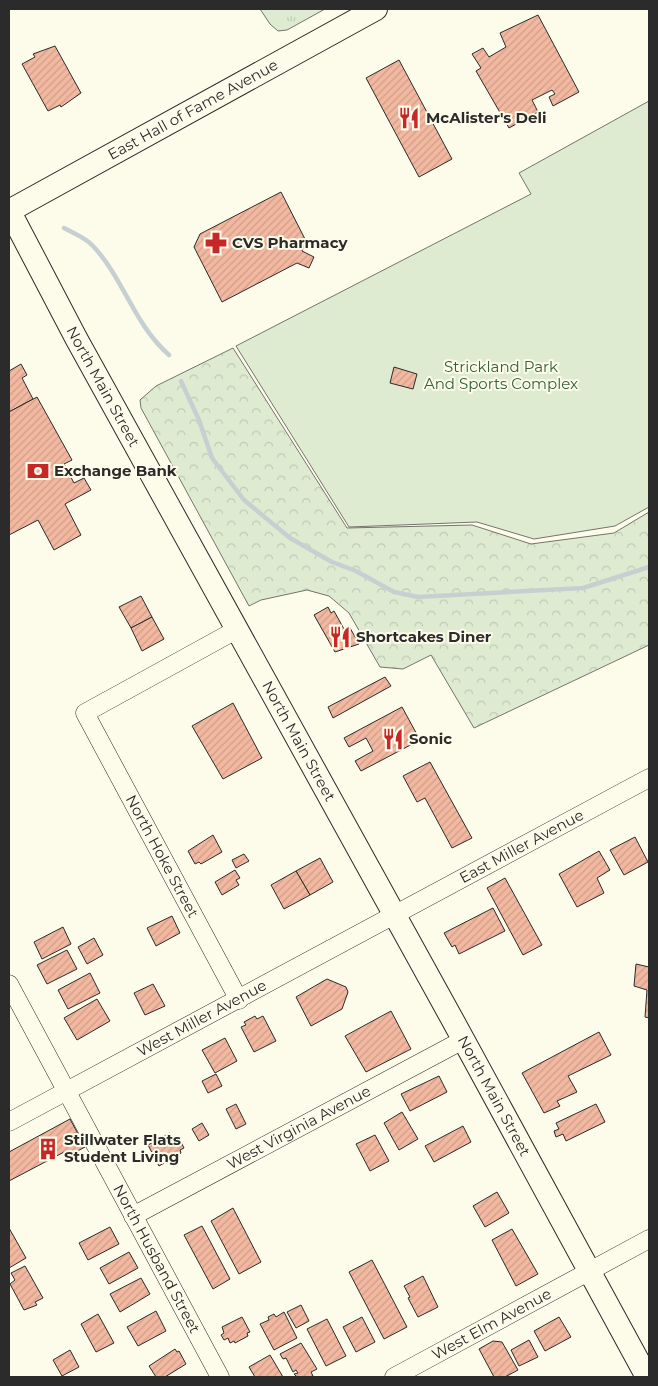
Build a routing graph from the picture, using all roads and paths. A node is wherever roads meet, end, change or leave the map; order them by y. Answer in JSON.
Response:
{"nodes":[{"id":1,"x":376,"y":9,"type":"edge"},
{"id":2,"x":9,"y":211,"type":"edge"},
{"id":3,"x":236,"y":630,"type":"junction"},
{"id":4,"x":649,"y":778,"type":"edge"},
{"id":5,"x":395,"y":916,"type":"junction"},
{"id":6,"x":9,"y":984,"type":"edge"},
{"id":7,"x":239,"y":1000,"type":"junction"},
{"id":8,"x":463,"y":1040,"type":"junction"},
{"id":9,"x":66,"y":1092,"type":"junction"},
{"id":10,"x":9,"y":1122,"type":"edge"},
{"id":11,"x":133,"y":1216,"type":"junction"},
{"id":12,"x":649,"y":1239,"type":"edge"},
{"id":13,"x":590,"y":1273,"type":"junction"},
{"id":14,"x":220,"y":1377,"type":"edge"},
{"id":15,"x":394,"y":1377,"type":"edge"},
{"id":16,"x":647,"y":1377,"type":"edge"}],
"edges":[{"from":1,"to":2,"type":"main road","name":"East Hall of Fame Avenue"},
{"from":2,"to":3,"type":"main road","name":"North Main Street"},
{"from":3,"to":5,"type":"main road","name":"North Main Street"},
{"from":3,"to":7,"type":"street","name":"North Hoke Street"},
{"from":4,"to":5,"type":"street","name":"East Miller Avenue"},
{"from":5,"to":7,"type":"street","name":"West Miller Avenue"},
{"from":5,"to":8,"type":"main road","name":"North Main Street"},
{"from":6,"to":9,"type":"street","name":"North Husband Street"},
{"from":7,"to":9,"type":"street","name":"West Miller Avenue"},
{"from":8,"to":11,"type":"street","name":"West Virginia Avenue"},
{"from":8,"to":13,"type":"main road","name":"North Main Street"},
{"from":9,"to":10,"type":"street","name":"West Miller Avenue"},
{"from":9,"to":11,"type":"street","name":"North Husband Street"},
{"from":11,"to":14,"type":"street","name":"North Husband Street"},
{"from":12,"to":13,"type":"street","name":"West Elm Avenue"},
{"from":13,"to":15,"type":"street","name":"West Elm Avenue"},
{"from":13,"to":16,"type":"main road","name":"North Main Street"}]}
